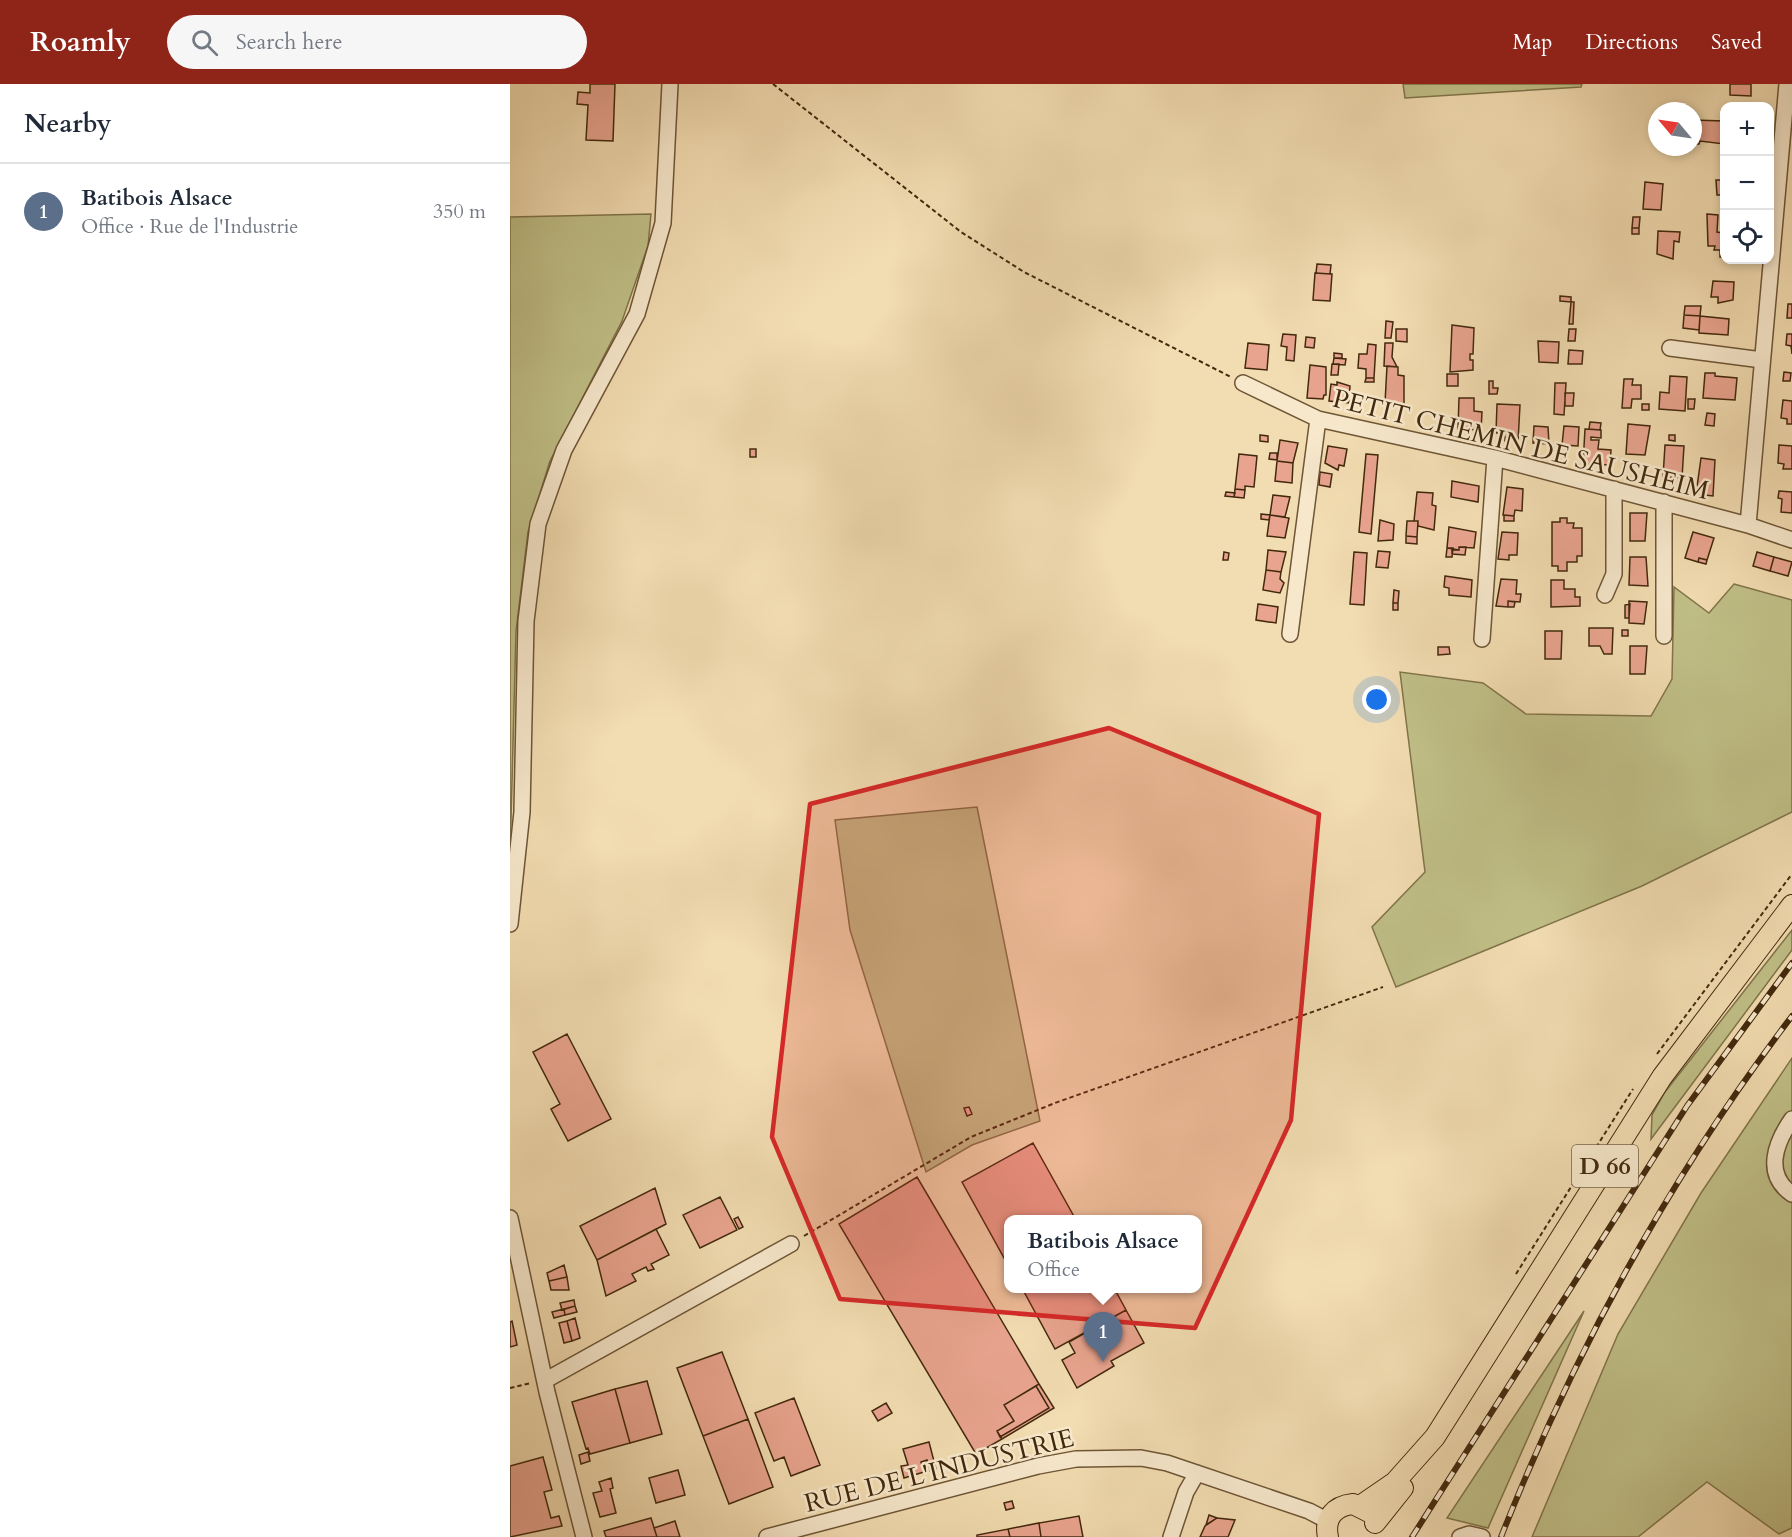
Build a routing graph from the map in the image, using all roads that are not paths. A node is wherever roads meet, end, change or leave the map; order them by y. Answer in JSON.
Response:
{"nodes":[{"id":1,"x":670,"y":84,"type":"edge"},
{"id":2,"x":1786,"y":85,"type":"edge"},
{"id":3,"x":1670,"y":348,"type":"dead end"},
{"id":4,"x":1762,"y":360,"type":"junction"},
{"id":5,"x":1243,"y":383,"type":"road end"},
{"id":6,"x":1318,"y":420,"type":"junction"},
{"id":7,"x":1495,"y":458,"type":"junction"},
{"id":8,"x":1614,"y":489,"type":"junction"},
{"id":9,"x":1664,"y":502,"type":"junction"},
{"id":10,"x":1748,"y":525,"type":"junction"},
{"id":11,"x":1792,"y":540,"type":"edge"},
{"id":12,"x":1605,"y":595,"type":"dead end"},
{"id":13,"x":1290,"y":634,"type":"dead end"},
{"id":14,"x":1664,"y":636,"type":"dead end"},
{"id":15,"x":1482,"y":639,"type":"dead end"},
{"id":16,"x":1792,"y":905,"type":"edge"},
{"id":17,"x":510,"y":924,"type":"edge"},
{"id":18,"x":1792,"y":1119,"type":"edge"},
{"id":19,"x":1792,"y":1194,"type":"edge"},
{"id":20,"x":510,"y":1218,"type":"edge"},
{"id":21,"x":791,"y":1244,"type":"road end"},
{"id":22,"x":546,"y":1380,"type":"junction"},
{"id":23,"x":1435,"y":1437,"type":"junction"},
{"id":24,"x":1197,"y":1473,"type":"junction"},
{"id":25,"x":1360,"y":1506,"type":"junction"},
{"id":26,"x":1328,"y":1529,"type":"edge"},
{"id":27,"x":1374,"y":1530,"type":"edge"},
{"id":28,"x":584,"y":1537,"type":"edge"},
{"id":29,"x":767,"y":1537,"type":"edge"},
{"id":30,"x":1171,"y":1537,"type":"edge"},
{"id":31,"x":1460,"y":1537,"type":"edge"},
{"id":32,"x":1482,"y":1537,"type":"edge"}],
"edges":[{"from":1,"to":17,"type":"street"},
{"from":2,"to":4,"type":"street"},
{"from":3,"to":4,"type":"street"},
{"from":4,"to":10,"type":"street"},
{"from":5,"to":6,"type":"street","name":"PETIT CHEMIN DE SAUSHEIM"},
{"from":6,"to":7,"type":"street","name":"PETIT CHEMIN DE SAUSHEIM"},
{"from":6,"to":13,"type":"street"},
{"from":7,"to":8,"type":"street","name":"PETIT CHEMIN DE SAUSHEIM"},
{"from":7,"to":15,"type":"street"},
{"from":8,"to":9,"type":"street","name":"PETIT CHEMIN DE SAUSHEIM"},
{"from":8,"to":12,"type":"street"},
{"from":9,"to":10,"type":"street","name":"PETIT CHEMIN DE SAUSHEIM"},
{"from":9,"to":14,"type":"street"},
{"from":10,"to":11,"type":"street","name":"PETIT CHEMIN DE SAUSHEIM"},
{"from":16,"to":23,"type":"main road","number":"D 66"},
{"from":18,"to":19,"type":"street"},
{"from":20,"to":22,"type":"street"},
{"from":21,"to":22,"type":"street"},
{"from":22,"to":28,"type":"street"},
{"from":23,"to":25,"type":"main road","number":"D 66"},
{"from":23,"to":27,"type":"main road","number":"D 66"},
{"from":24,"to":26,"type":"street","name":"RUE DE L'INDUSTRIE"},
{"from":24,"to":29,"type":"street","name":"RUE DE L'INDUSTRIE"},
{"from":24,"to":30,"type":"street"},
{"from":25,"to":26,"type":"main road"},
{"from":25,"to":27,"type":"main road"},
{"from":31,"to":32,"type":"street"}]}
